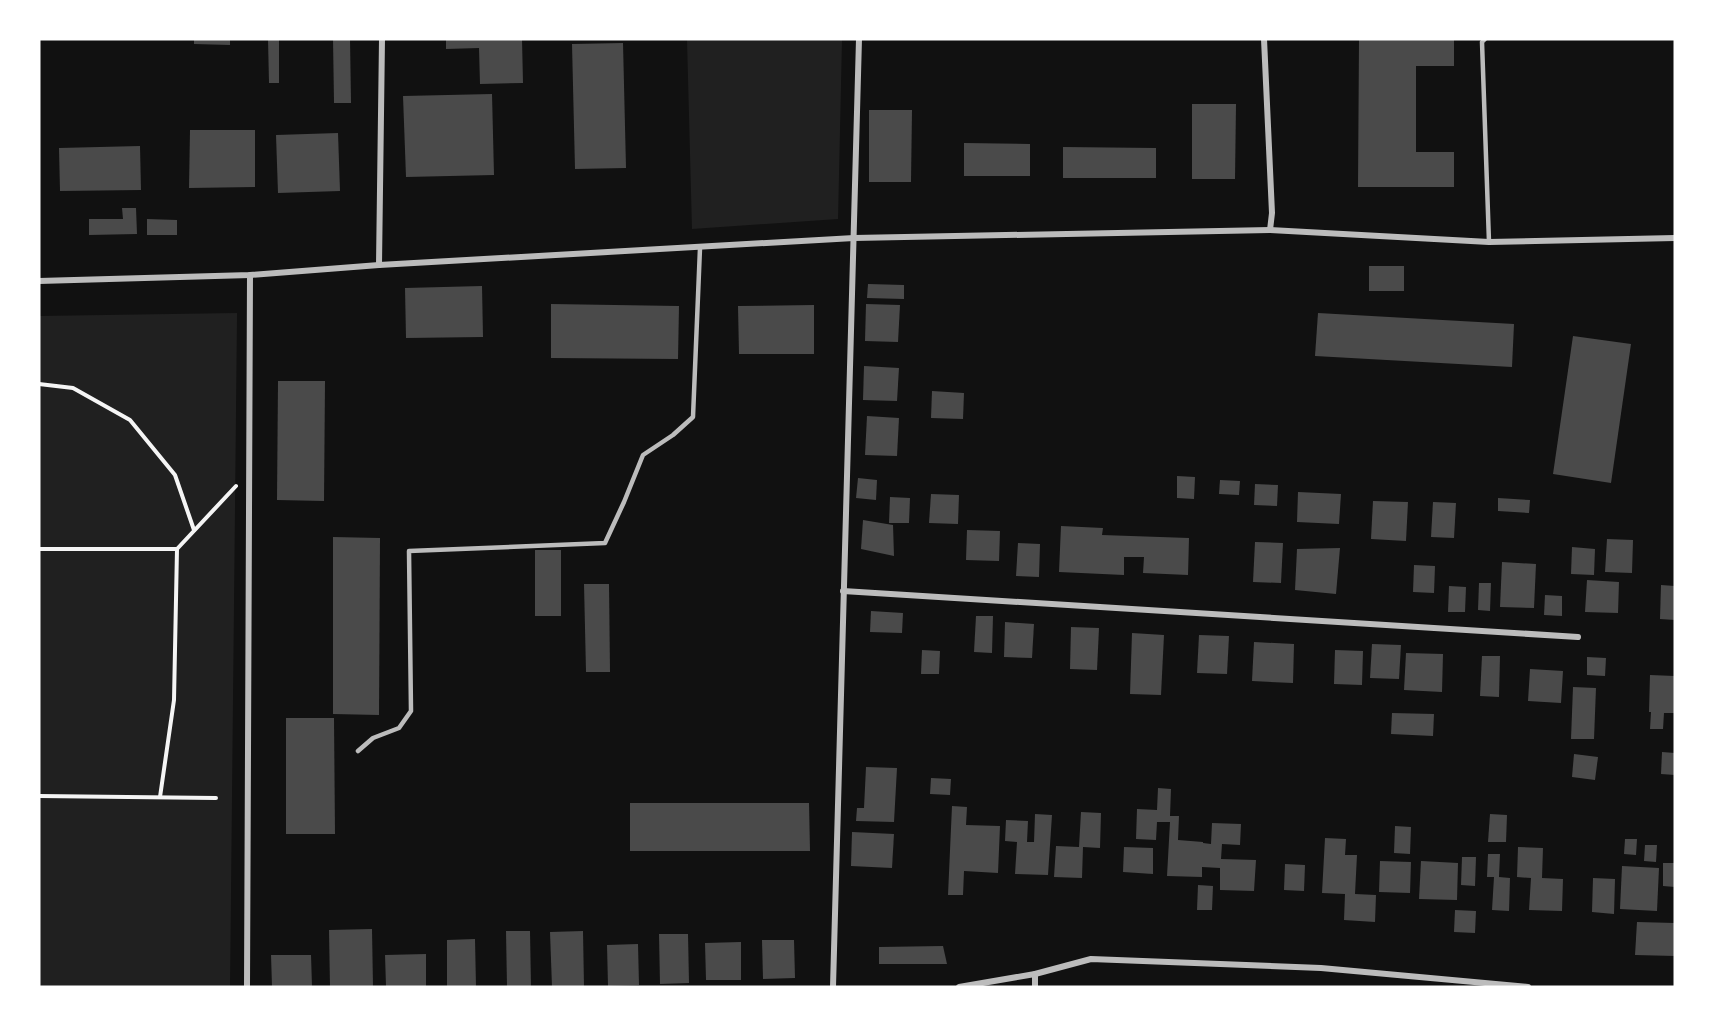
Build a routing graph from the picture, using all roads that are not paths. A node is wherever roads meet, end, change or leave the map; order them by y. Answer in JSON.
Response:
{"nodes":[{"id":1,"x":382,"y":39,"type":"edge"},
{"id":2,"x":859,"y":39,"type":"edge"},
{"id":3,"x":1264,"y":39,"type":"edge"},
{"id":4,"x":1485,"y":39,"type":"edge"},
{"id":5,"x":1269,"y":230,"type":"junction"},
{"id":6,"x":854,"y":238,"type":"junction"},
{"id":7,"x":1675,"y":238,"type":"edge"},
{"id":8,"x":1489,"y":242,"type":"junction"},
{"id":9,"x":700,"y":248,"type":"junction"},
{"id":10,"x":379,"y":266,"type":"junction"},
{"id":11,"x":250,"y":275,"type":"junction"},
{"id":12,"x":39,"y":281,"type":"edge"},
{"id":13,"x":843,"y":591,"type":"junction"},
{"id":14,"x":1578,"y":637,"type":"dead end"},
{"id":15,"x":358,"y":751,"type":"dead end"},
{"id":16,"x":1035,"y":974,"type":"junction"},
{"id":17,"x":247,"y":987,"type":"edge"},
{"id":18,"x":833,"y":987,"type":"edge"},
{"id":19,"x":959,"y":987,"type":"edge"},
{"id":20,"x":1035,"y":987,"type":"edge"},
{"id":21,"x":1528,"y":987,"type":"edge"}],
"edges":[{"from":1,"to":10,"type":"street"},
{"from":2,"to":6,"type":"street"},
{"from":3,"to":5,"type":"street"},
{"from":4,"to":8,"type":"lane"},
{"from":5,"to":6,"type":"street"},
{"from":5,"to":8,"type":"street"},
{"from":6,"to":9,"type":"street"},
{"from":6,"to":13,"type":"street"},
{"from":7,"to":8,"type":"street"},
{"from":9,"to":10,"type":"street"},
{"from":9,"to":15,"type":"lane"},
{"from":10,"to":11,"type":"street"},
{"from":11,"to":12,"type":"street"},
{"from":11,"to":17,"type":"street"},
{"from":13,"to":14,"type":"street"},
{"from":13,"to":18,"type":"street"},
{"from":16,"to":19,"type":"street"},
{"from":16,"to":20,"type":"street"},
{"from":16,"to":21,"type":"street"}]}
